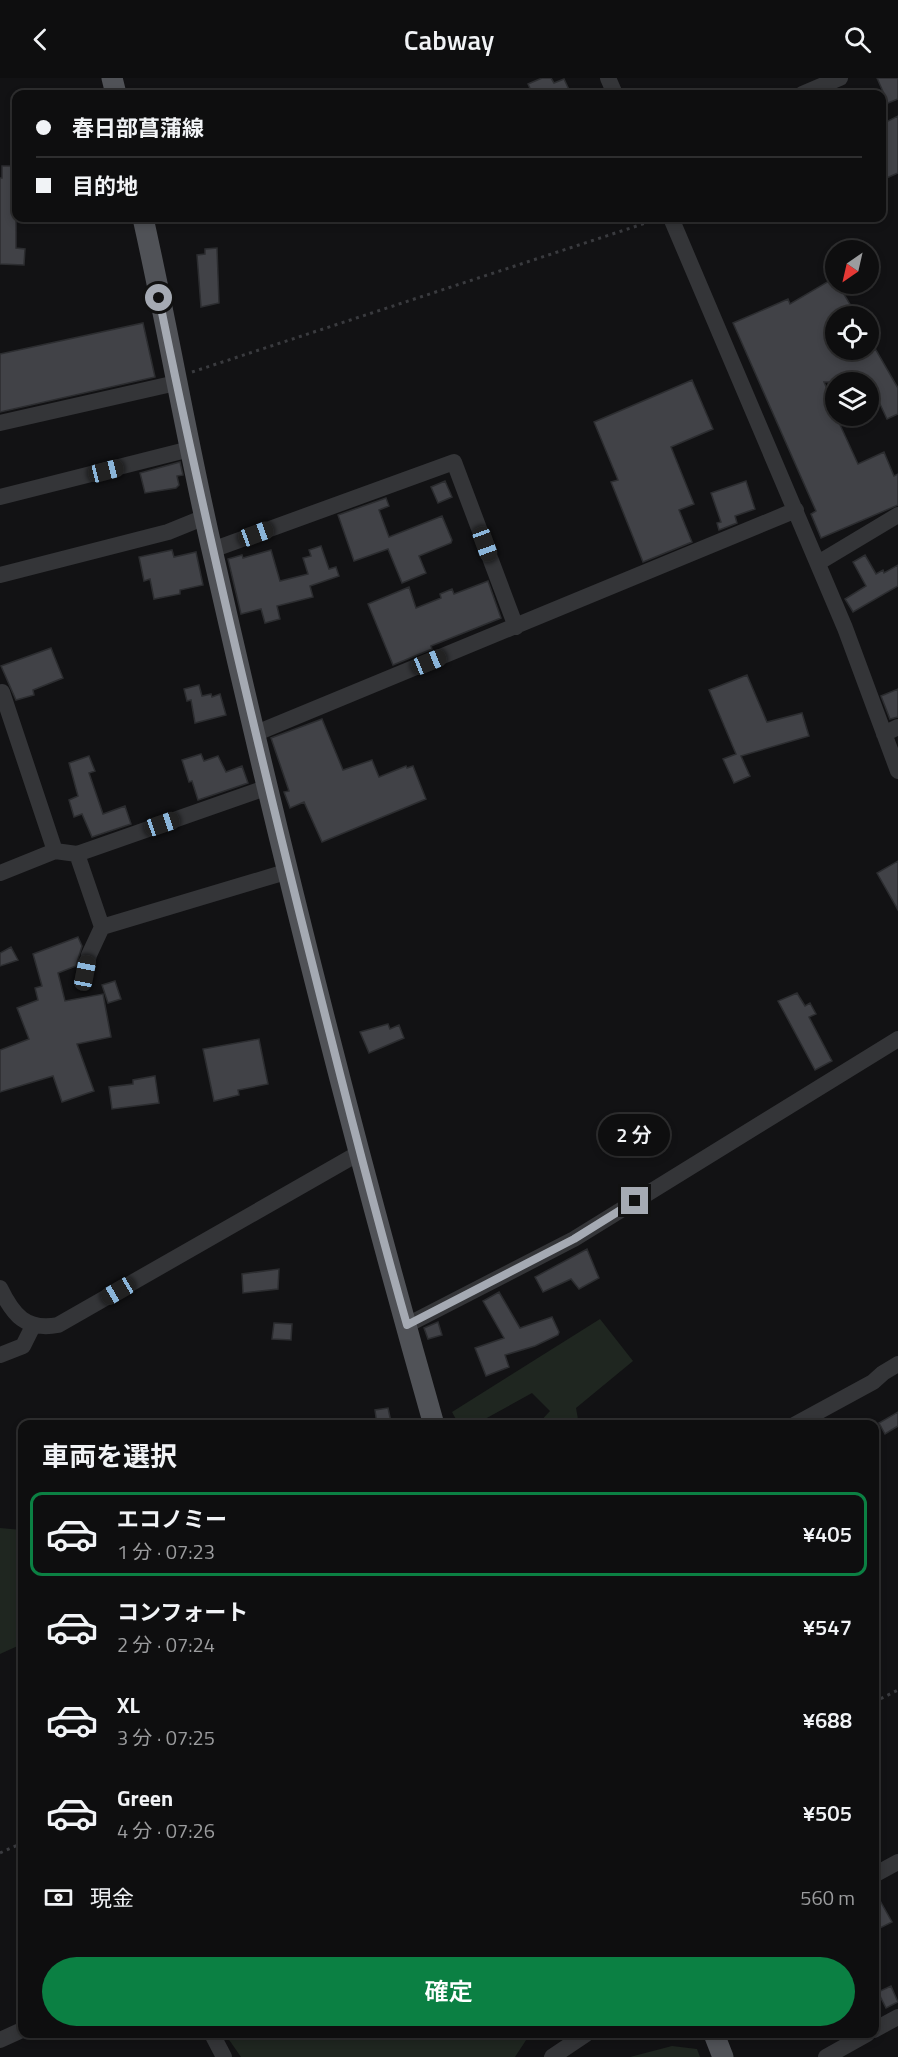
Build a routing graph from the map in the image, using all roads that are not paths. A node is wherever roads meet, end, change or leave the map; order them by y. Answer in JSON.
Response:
{"nodes":[{"id":1,"x":840,"y":78,"type":"edge"},
{"id":2,"x":811,"y":90,"type":"edge"},
{"id":3,"x":144,"y":222,"type":"edge"},
{"id":4,"x":673,"y":222,"type":"edge"},
{"id":5,"x":176,"y":383,"type":"junction"},
{"id":6,"x":0,"y":423,"type":"edge"},
{"id":7,"x":190,"y":449,"type":"junction"},
{"id":8,"x":0,"y":498,"type":"edge"},
{"id":9,"x":796,"y":510,"type":"junction"},
{"id":10,"x":898,"y":515,"type":"edge"},
{"id":11,"x":205,"y":517,"type":"junction"},
{"id":12,"x":212,"y":550,"type":"junction"},
{"id":13,"x":818,"y":563,"type":"junction"},
{"id":14,"x":0,"y":575,"type":"edge"},
{"id":15,"x":516,"y":627,"type":"junction"},
{"id":16,"x":1,"y":690,"type":"edge"},
{"id":17,"x":891,"y":731,"type":"edge"},
{"id":18,"x":254,"y":734,"type":"junction"},
{"id":19,"x":898,"y":771,"type":"edge"},
{"id":20,"x":268,"y":787,"type":"junction"},
{"id":21,"x":55,"y":851,"type":"junction"},
{"id":22,"x":76,"y":854,"type":"junction"},
{"id":23,"x":289,"y":871,"type":"junction"},
{"id":24,"x":0,"y":873,"type":"edge"},
{"id":25,"x":102,"y":927,"type":"junction"},
{"id":26,"x":85,"y":973,"type":"dead end"},
{"id":27,"x":898,"y":1040,"type":"edge"},
{"id":28,"x":359,"y":1153,"type":"junction"},
{"id":29,"x":0,"y":1288,"type":"edge"},
{"id":30,"x":407,"y":1325,"type":"junction"},
{"id":31,"x":33,"y":1326,"type":"junction"},
{"id":32,"x":0,"y":1356,"type":"edge"},
{"id":33,"x":898,"y":1364,"type":"edge"},
{"id":34,"x":433,"y":1420,"type":"edge"},
{"id":35,"x":803,"y":1420,"type":"edge"},
{"id":36,"x":898,"y":1862,"type":"edge"},
{"id":37,"x":879,"y":1872,"type":"edge"},
{"id":38,"x":898,"y":2017,"type":"edge"},
{"id":39,"x":879,"y":2027,"type":"edge"},
{"id":40,"x":18,"y":2032,"type":"edge"},
{"id":41,"x":214,"y":2038,"type":"edge"},
{"id":42,"x":580,"y":2038,"type":"edge"},
{"id":43,"x":716,"y":2038,"type":"edge"},
{"id":44,"x":860,"y":2038,"type":"edge"},
{"id":45,"x":0,"y":2040,"type":"edge"},
{"id":46,"x":224,"y":2057,"type":"edge"},
{"id":47,"x":552,"y":2057,"type":"edge"},
{"id":48,"x":723,"y":2057,"type":"edge"},
{"id":49,"x":826,"y":2057,"type":"edge"}],
"edges":[{"from":1,"to":2,"type":"street"},
{"from":3,"to":5,"type":"main road"},
{"from":4,"to":9,"type":"street"},
{"from":5,"to":6,"type":"street"},
{"from":5,"to":7,"type":"main road"},
{"from":7,"to":8,"type":"street"},
{"from":7,"to":11,"type":"main road"},
{"from":9,"to":13,"type":"street"},
{"from":9,"to":15,"type":"street"},
{"from":10,"to":13,"type":"street"},
{"from":11,"to":12,"type":"main road"},
{"from":11,"to":14,"type":"street"},
{"from":12,"to":15,"type":"street"},
{"from":12,"to":18,"type":"main road"},
{"from":13,"to":17,"type":"street"},
{"from":15,"to":18,"type":"street"},
{"from":16,"to":21,"type":"street"},
{"from":17,"to":19,"type":"street"},
{"from":18,"to":20,"type":"main road"},
{"from":20,"to":22,"type":"street"},
{"from":20,"to":23,"type":"main road"},
{"from":21,"to":22,"type":"street"},
{"from":21,"to":24,"type":"street"},
{"from":22,"to":25,"type":"street"},
{"from":23,"to":25,"type":"street"},
{"from":23,"to":28,"type":"main road"},
{"from":25,"to":26,"type":"street"},
{"from":27,"to":30,"type":"street"},
{"from":28,"to":30,"type":"main road"},
{"from":28,"to":31,"type":"street"},
{"from":29,"to":31,"type":"street"},
{"from":30,"to":34,"type":"main road"},
{"from":31,"to":32,"type":"street"},
{"from":33,"to":35,"type":"street"},
{"from":36,"to":37,"type":"street"},
{"from":38,"to":39,"type":"street"},
{"from":40,"to":45,"type":"street"},
{"from":41,"to":46,"type":"street"},
{"from":42,"to":47,"type":"street"},
{"from":43,"to":48,"type":"main road"},
{"from":44,"to":49,"type":"street"}]}
